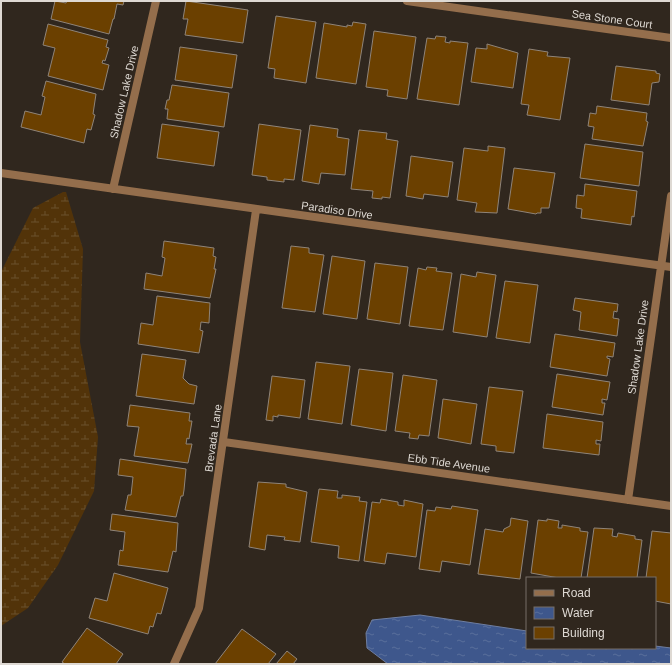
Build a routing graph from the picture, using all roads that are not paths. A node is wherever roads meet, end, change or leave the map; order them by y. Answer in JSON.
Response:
{"nodes":[{"id":1,"x":156,"y":1,"type":"edge"},
{"id":2,"x":407,"y":1,"type":"edge"},
{"id":3,"x":671,"y":38,"type":"edge"},
{"id":4,"x":1,"y":173,"type":"edge"},
{"id":5,"x":113,"y":189,"type":"junction"},
{"id":6,"x":671,"y":196,"type":"edge"},
{"id":7,"x":256,"y":210,"type":"junction"},
{"id":8,"x":661,"y":266,"type":"junction"},
{"id":9,"x":671,"y":267,"type":"edge"},
{"id":10,"x":224,"y":442,"type":"junction"},
{"id":11,"x":628,"y":500,"type":"junction"},
{"id":12,"x":671,"y":506,"type":"edge"},
{"id":13,"x":174,"y":664,"type":"edge"}],
"edges":[{"from":1,"to":5,"type":"street","name":"Shadow Lake Drive"},
{"from":2,"to":3,"type":"street","name":"Sea Stone Court"},
{"from":4,"to":5,"type":"street","name":"Paradiso Drive"},
{"from":5,"to":7,"type":"street","name":"Paradiso Drive"},
{"from":6,"to":8,"type":"street","name":"Shadow Lake Drive"},
{"from":7,"to":8,"type":"street","name":"Paradiso Drive"},
{"from":7,"to":10,"type":"street","name":"Brevada Lane"},
{"from":8,"to":9,"type":"street","name":"Paradiso Drive"},
{"from":8,"to":11,"type":"street","name":"Shadow Lake Drive"},
{"from":10,"to":11,"type":"street","name":"Ebb Tide Avenue"},
{"from":10,"to":13,"type":"street","name":"Brevada Lane"},
{"from":11,"to":12,"type":"street","name":"Ebb Tide Avenue"}]}
